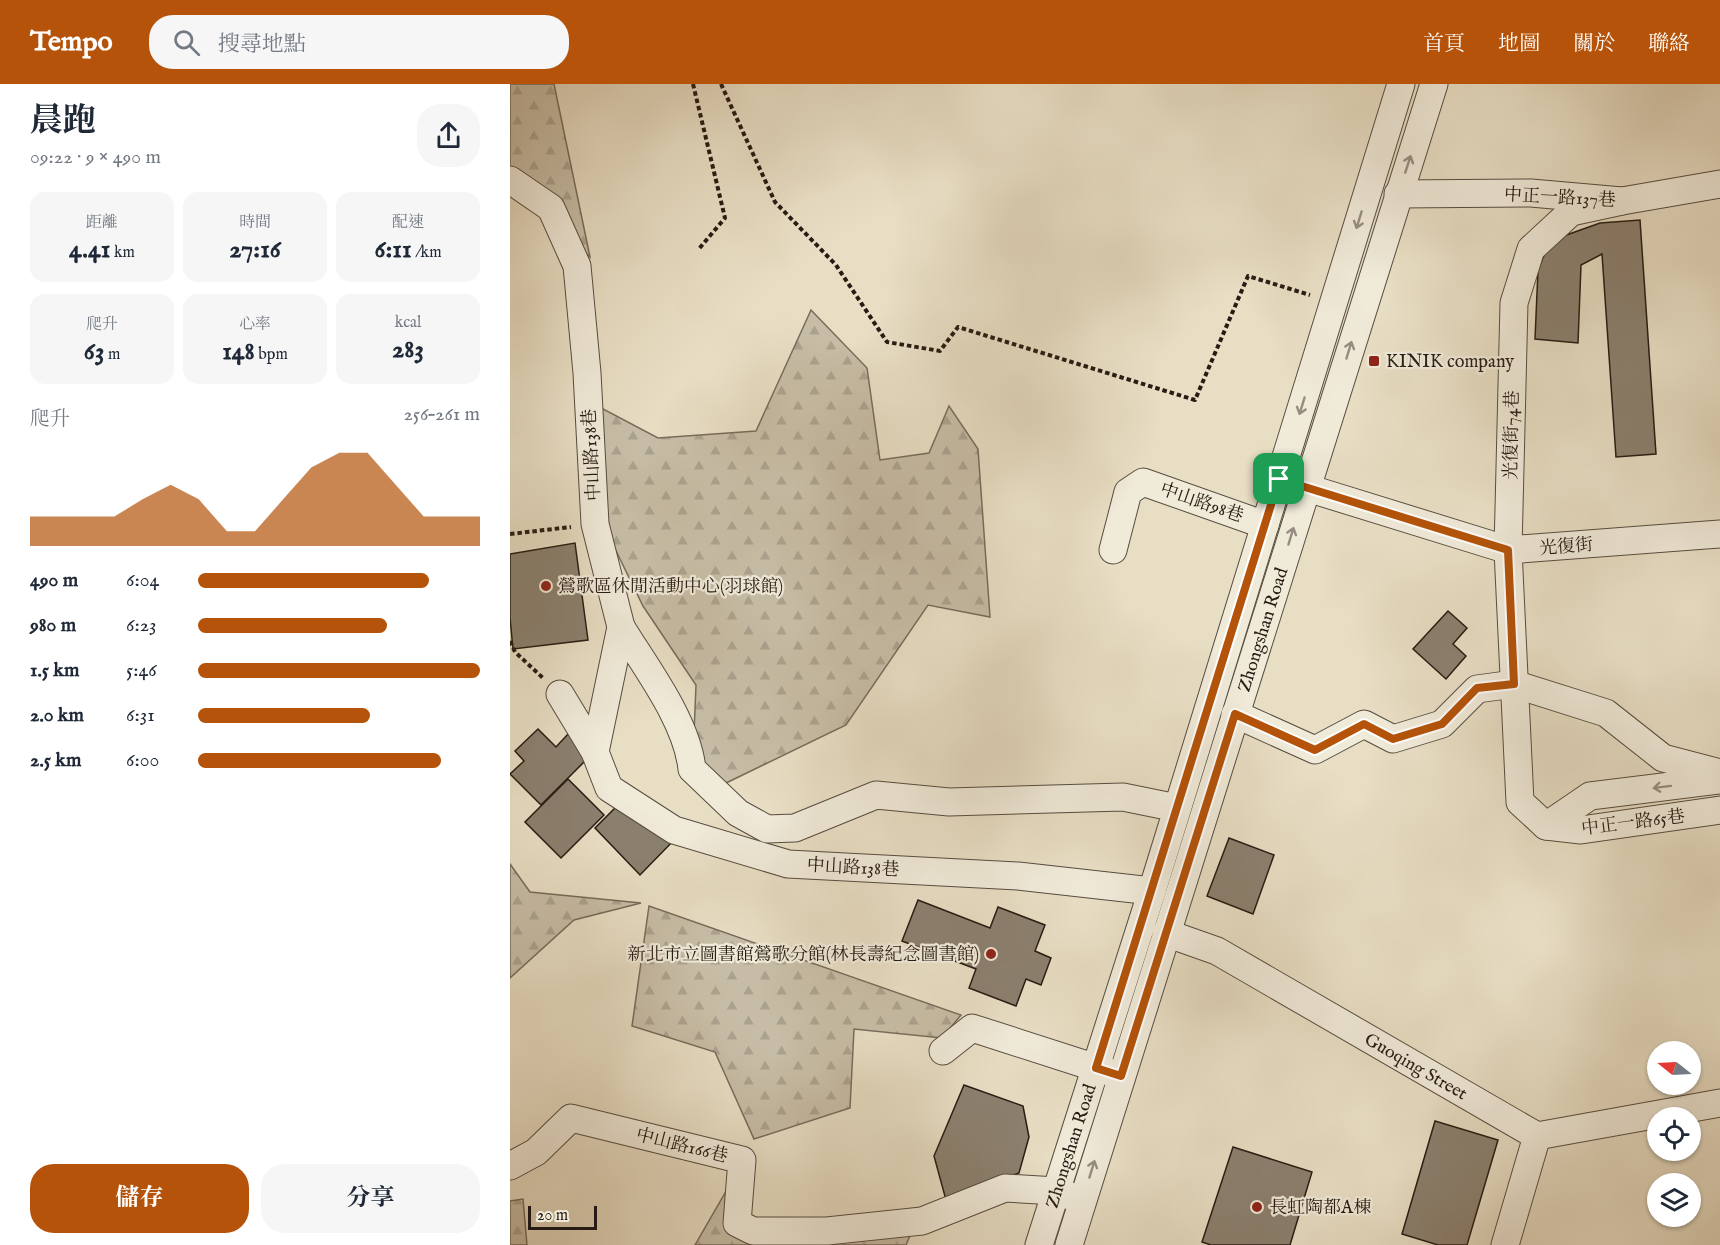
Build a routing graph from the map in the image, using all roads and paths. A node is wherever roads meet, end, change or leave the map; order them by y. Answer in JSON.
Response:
{"nodes":[{"id":1,"x":693,"y":84,"type":"edge"},
{"id":2,"x":721,"y":84,"type":"edge"},
{"id":3,"x":1401,"y":84,"type":"edge"},
{"id":4,"x":1434,"y":84,"type":"edge"},
{"id":5,"x":510,"y":180,"type":"edge"},
{"id":6,"x":1720,"y":184,"type":"edge"},
{"id":7,"x":1398,"y":194,"type":"junction"},
{"id":8,"x":1622,"y":201,"type":"junction"},
{"id":9,"x":698,"y":250,"type":"dead end"},
{"id":10,"x":1334,"y":303,"type":"junction"},
{"id":11,"x":1279,"y":479,"type":"junction"},
{"id":12,"x":1306,"y":487,"type":"junction"},
{"id":13,"x":595,"y":524,"type":"junction"},
{"id":14,"x":1265,"y":525,"type":"junction"},
{"id":15,"x":510,"y":534,"type":"edge"},
{"id":16,"x":1720,"y":534,"type":"edge"},
{"id":17,"x":1113,"y":550,"type":"dead end"},
{"id":18,"x":1508,"y":550,"type":"junction"},
{"id":19,"x":621,"y":627,"type":"junction"},
{"id":20,"x":510,"y":641,"type":"edge"},
{"id":21,"x":1514,"y":684,"type":"junction"},
{"id":22,"x":560,"y":694,"type":"joint"},
{"id":23,"x":1235,"y":714,"type":"junction"},
{"id":24,"x":594,"y":752,"type":"junction"},
{"id":25,"x":1720,"y":773,"type":"edge"},
{"id":26,"x":1720,"y":780,"type":"edge"},
{"id":27,"x":1177,"y":808,"type":"junction"},
{"id":28,"x":1720,"y":810,"type":"edge"},
{"id":29,"x":1546,"y":826,"type":"junction"},
{"id":30,"x":1152,"y":891,"type":"junction"},
{"id":31,"x":1166,"y":933,"type":"junction"},
{"id":32,"x":943,"y":1051,"type":"dead end"},
{"id":33,"x":1096,"y":1068,"type":"junction"},
{"id":34,"x":1121,"y":1076,"type":"junction"},
{"id":35,"x":1720,"y":1103,"type":"edge"},
{"id":36,"x":1537,"y":1136,"type":"junction"},
{"id":37,"x":510,"y":1166,"type":"edge"},
{"id":38,"x":1056,"y":1191,"type":"junction"},
{"id":39,"x":1083,"y":1201,"type":"junction"},
{"id":40,"x":919,"y":1233,"type":"edge"},
{"id":41,"x":1039,"y":1245,"type":"edge"},
{"id":42,"x":1069,"y":1245,"type":"edge"},
{"id":43,"x":1505,"y":1245,"type":"edge"}],
"edges":[{"from":1,"to":9,"type":"path"},
{"from":2,"to":10,"type":"path"},
{"from":3,"to":10,"type":"street","name":"Zhongshan Road","one_way":true},
{"from":7,"to":4,"type":"street","name":"Zhongshan Road","one_way":true},
{"from":5,"to":13,"type":"street","name":"中山路138巷"},
{"from":6,"to":8,"type":"street","name":"中正一路137巷"},
{"from":7,"to":8,"type":"street","name":"中正一路137巷"},
{"from":12,"to":7,"type":"street","name":"Zhongshan Road","one_way":true},
{"from":8,"to":18,"type":"street","name":"光復街74巷"},
{"from":10,"to":11,"type":"street","name":"Zhongshan Road","one_way":true},
{"from":11,"to":12,"type":"street","name":"光復街"},
{"from":11,"to":14,"type":"street","name":"Zhongshan Road"},
{"from":12,"to":18,"type":"street","name":"光復街"},
{"from":23,"to":12,"type":"street","name":"Zhongshan Road","one_way":true},
{"from":13,"to":15,"type":"path"},
{"from":13,"to":19,"type":"street","name":"中山路138巷"},
{"from":14,"to":17,"type":"street","name":"中山路98巷"},
{"from":14,"to":27,"type":"street","name":"Zhongshan Road"},
{"from":16,"to":18,"type":"street","name":"光復街"},
{"from":18,"to":21,"type":"street"},
{"from":19,"to":24,"type":"street","name":"中山路138巷"},
{"from":19,"to":27,"type":"street"},
{"from":20,"to":22,"type":"path"},
{"from":21,"to":23,"type":"street"},
{"from":21,"to":25,"type":"street"},
{"from":21,"to":29,"type":"street"},
{"from":22,"to":24,"type":"street","name":"中山路138巷"},
{"from":23,"to":31,"type":"street","name":"Zhongshan Road"},
{"from":24,"to":30,"type":"street","name":"中山路138巷"},
{"from":26,"to":29,"type":"street","name":"中正一路65巷","one_way":true},
{"from":27,"to":30,"type":"street","name":"Zhongshan Road"},
{"from":28,"to":29,"type":"street","name":"中正一路65巷"},
{"from":30,"to":31,"type":"street"},
{"from":30,"to":33,"type":"street","name":"Zhongshan Road"},
{"from":31,"to":34,"type":"street","name":"Zhongshan Road"},
{"from":31,"to":36,"type":"street","name":"Guoqing Street"},
{"from":32,"to":33,"type":"street"},
{"from":33,"to":34,"type":"street"},
{"from":33,"to":38,"type":"street","name":"Zhongshan Road"},
{"from":39,"to":34,"type":"street","name":"Zhongshan Road","one_way":true},
{"from":35,"to":36,"type":"street"},
{"from":36,"to":43,"type":"street"},
{"from":37,"to":40,"type":"street","name":"中山路166巷"},
{"from":38,"to":39,"type":"street","name":"中山路166巷"},
{"from":38,"to":40,"type":"street","name":"中山路166巷"},
{"from":38,"to":41,"type":"street","name":"Zhongshan Road"},
{"from":39,"to":42,"type":"street","name":"Zhongshan Road"}]}
